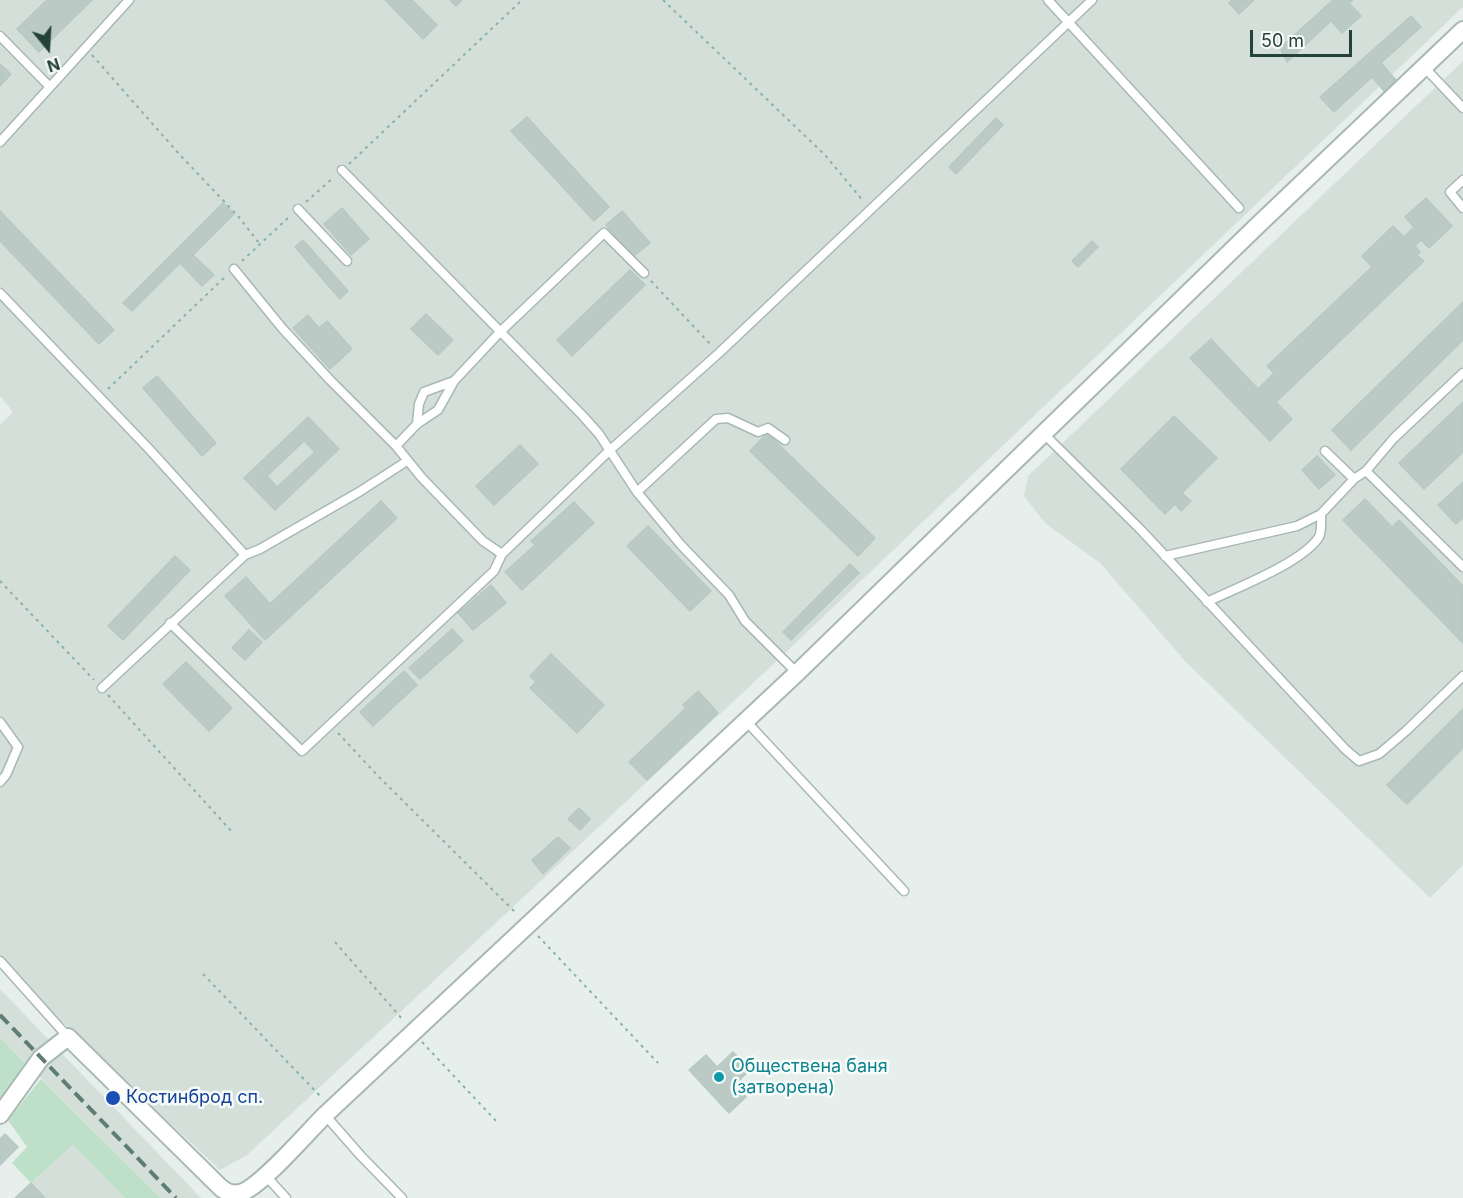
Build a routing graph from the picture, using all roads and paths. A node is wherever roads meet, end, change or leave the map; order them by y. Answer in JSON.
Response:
{"nodes":[{"id":1,"x":129,"y":0,"type":"edge"},
{"id":2,"x":522,"y":0,"type":"edge"},
{"id":3,"x":663,"y":0,"type":"edge"},
{"id":4,"x":1048,"y":0,"type":"edge"},
{"id":5,"x":1092,"y":0,"type":"edge"},
{"id":6,"x":1068,"y":22,"type":"junction"},
{"id":7,"x":0,"y":36,"type":"edge"},
{"id":8,"x":1460,"y":37,"type":"edge"},
{"id":9,"x":86,"y":48,"type":"junction"},
{"id":10,"x":1424,"y":67,"type":"junction"},
{"id":11,"x":50,"y":87,"type":"junction"},
{"id":12,"x":1463,"y":108,"type":"edge"},
{"id":13,"x":0,"y":142,"type":"edge"},
{"id":14,"x":342,"y":170,"type":"junction"},
{"id":15,"x":1463,"y":180,"type":"edge"},
{"id":16,"x":870,"y":208,"type":"junction"},
{"id":17,"x":1239,"y":208,"type":"dead end"},
{"id":18,"x":1463,"y":208,"type":"edge"},
{"id":19,"x":298,"y":209,"type":"junction"},
{"id":20,"x":259,"y":243,"type":"junction"},
{"id":21,"x":347,"y":261,"type":"dead end"},
{"id":22,"x":234,"y":269,"type":"junction"},
{"id":23,"x":644,"y":273,"type":"joint"},
{"id":24,"x":0,"y":293,"type":"edge"},
{"id":25,"x":500,"y":332,"type":"junction"},
{"id":26,"x":719,"y":353,"type":"junction"},
{"id":27,"x":1463,"y":374,"type":"edge"},
{"id":28,"x":454,"y":381,"type":"junction"},
{"id":29,"x":100,"y":398,"type":"junction"},
{"id":30,"x":417,"y":424,"type":"junction"},
{"id":31,"x":1043,"y":434,"type":"junction"},
{"id":32,"x":785,"y":440,"type":"dead end"},
{"id":33,"x":396,"y":446,"type":"junction"},
{"id":34,"x":609,"y":451,"type":"junction"},
{"id":35,"x":1325,"y":451,"type":"dead end"},
{"id":36,"x":407,"y":461,"type":"junction"},
{"id":37,"x":1366,"y":471,"type":"junction"},
{"id":38,"x":1354,"y":479,"type":"junction"},
{"id":39,"x":637,"y":492,"type":"junction"},
{"id":40,"x":1321,"y":514,"type":"junction"},
{"id":41,"x":502,"y":554,"type":"junction"},
{"id":42,"x":245,"y":555,"type":"junction"},
{"id":43,"x":1165,"y":556,"type":"junction"},
{"id":44,"x":1462,"y":564,"type":"edge"},
{"id":45,"x":0,"y":581,"type":"edge"},
{"id":46,"x":1207,"y":602,"type":"junction"},
{"id":47,"x":170,"y":623,"type":"junction"},
{"id":48,"x":797,"y":673,"type":"junction"},
{"id":49,"x":1463,"y":676,"type":"edge"},
{"id":50,"x":102,"y":688,"type":"junction"},
{"id":51,"x":746,"y":721,"type":"junction"},
{"id":52,"x":0,"y":722,"type":"edge"},
{"id":53,"x":330,"y":724,"type":"junction"},
{"id":54,"x":0,"y":782,"type":"edge"},
{"id":55,"x":233,"y":833,"type":"dead end"},
{"id":56,"x":904,"y":891,"type":"dead end"},
{"id":57,"x":528,"y":926,"type":"junction"},
{"id":58,"x":0,"y":961,"type":"edge"},
{"id":59,"x":203,"y":974,"type":"dead end"},
{"id":60,"x":68,"y":1037,"type":"junction"},
{"id":61,"x":658,"y":1063,"type":"dead end"},
{"id":62,"x":1,"y":1110,"type":"edge"},
{"id":63,"x":328,"y":1112,"type":"junction"},
{"id":64,"x":265,"y":1175,"type":"junction"},
{"id":65,"x":286,"y":1198,"type":"edge"},
{"id":66,"x":402,"y":1198,"type":"edge"}],
"edges":[{"from":1,"to":9,"type":"lane"},
{"from":2,"to":14,"type":"path"},
{"from":3,"to":16,"type":"path"},
{"from":4,"to":6,"type":"lane"},
{"from":5,"to":6,"type":"lane"},
{"from":6,"to":16,"type":"lane"},
{"from":6,"to":17,"type":"lane"},
{"from":7,"to":11,"type":"lane"},
{"from":8,"to":10,"type":"street"},
{"from":9,"to":11,"type":"lane"},
{"from":9,"to":20,"type":"path"},
{"from":10,"to":12,"type":"lane"},
{"from":10,"to":31,"type":"street"},
{"from":11,"to":13,"type":"lane"},
{"from":14,"to":19,"type":"path"},
{"from":14,"to":25,"type":"lane"},
{"from":15,"to":18,"type":"lane"},
{"from":16,"to":26,"type":"lane"},
{"from":19,"to":20,"type":"path"},
{"from":19,"to":21,"type":"lane"},
{"from":20,"to":22,"type":"path"},
{"from":22,"to":29,"type":"path"},
{"from":22,"to":33,"type":"lane"},
{"from":23,"to":25,"type":"lane"},
{"from":23,"to":26,"type":"path"},
{"from":24,"to":29,"type":"lane"},
{"from":25,"to":28,"type":"lane"},
{"from":25,"to":34,"type":"lane"},
{"from":26,"to":34,"type":"lane"},
{"from":27,"to":37,"type":"lane"},
{"from":28,"to":30,"type":"lane"},
{"from":28,"to":30,"type":"lane"},
{"from":29,"to":42,"type":"lane"},
{"from":30,"to":33,"type":"lane"},
{"from":31,"to":43,"type":"lane"},
{"from":31,"to":48,"type":"street"},
{"from":32,"to":39,"type":"lane"},
{"from":33,"to":36,"type":"lane"},
{"from":34,"to":39,"type":"lane"},
{"from":34,"to":41,"type":"lane"},
{"from":35,"to":38,"type":"lane"},
{"from":36,"to":41,"type":"lane"},
{"from":36,"to":42,"type":"lane"},
{"from":37,"to":38,"type":"lane"},
{"from":37,"to":44,"type":"lane"},
{"from":38,"to":40,"type":"lane"},
{"from":39,"to":48,"type":"lane"},
{"from":40,"to":43,"type":"lane"},
{"from":40,"to":46,"type":"lane"},
{"from":41,"to":53,"type":"lane"},
{"from":42,"to":47,"type":"lane"},
{"from":43,"to":46,"type":"lane"},
{"from":45,"to":50,"type":"path"},
{"from":46,"to":49,"type":"lane"},
{"from":47,"to":50,"type":"lane"},
{"from":47,"to":53,"type":"lane"},
{"from":48,"to":51,"type":"street"},
{"from":50,"to":55,"type":"path"},
{"from":51,"to":56,"type":"lane"},
{"from":51,"to":57,"type":"street"},
{"from":52,"to":54,"type":"lane"},
{"from":53,"to":57,"type":"path"},
{"from":57,"to":61,"type":"path"},
{"from":57,"to":63,"type":"street"},
{"from":58,"to":60,"type":"lane"},
{"from":59,"to":63,"type":"path"},
{"from":60,"to":62,"type":"street"},
{"from":60,"to":64,"type":"street"},
{"from":63,"to":64,"type":"street"},
{"from":63,"to":66,"type":"lane"},
{"from":64,"to":65,"type":"lane"}]}
